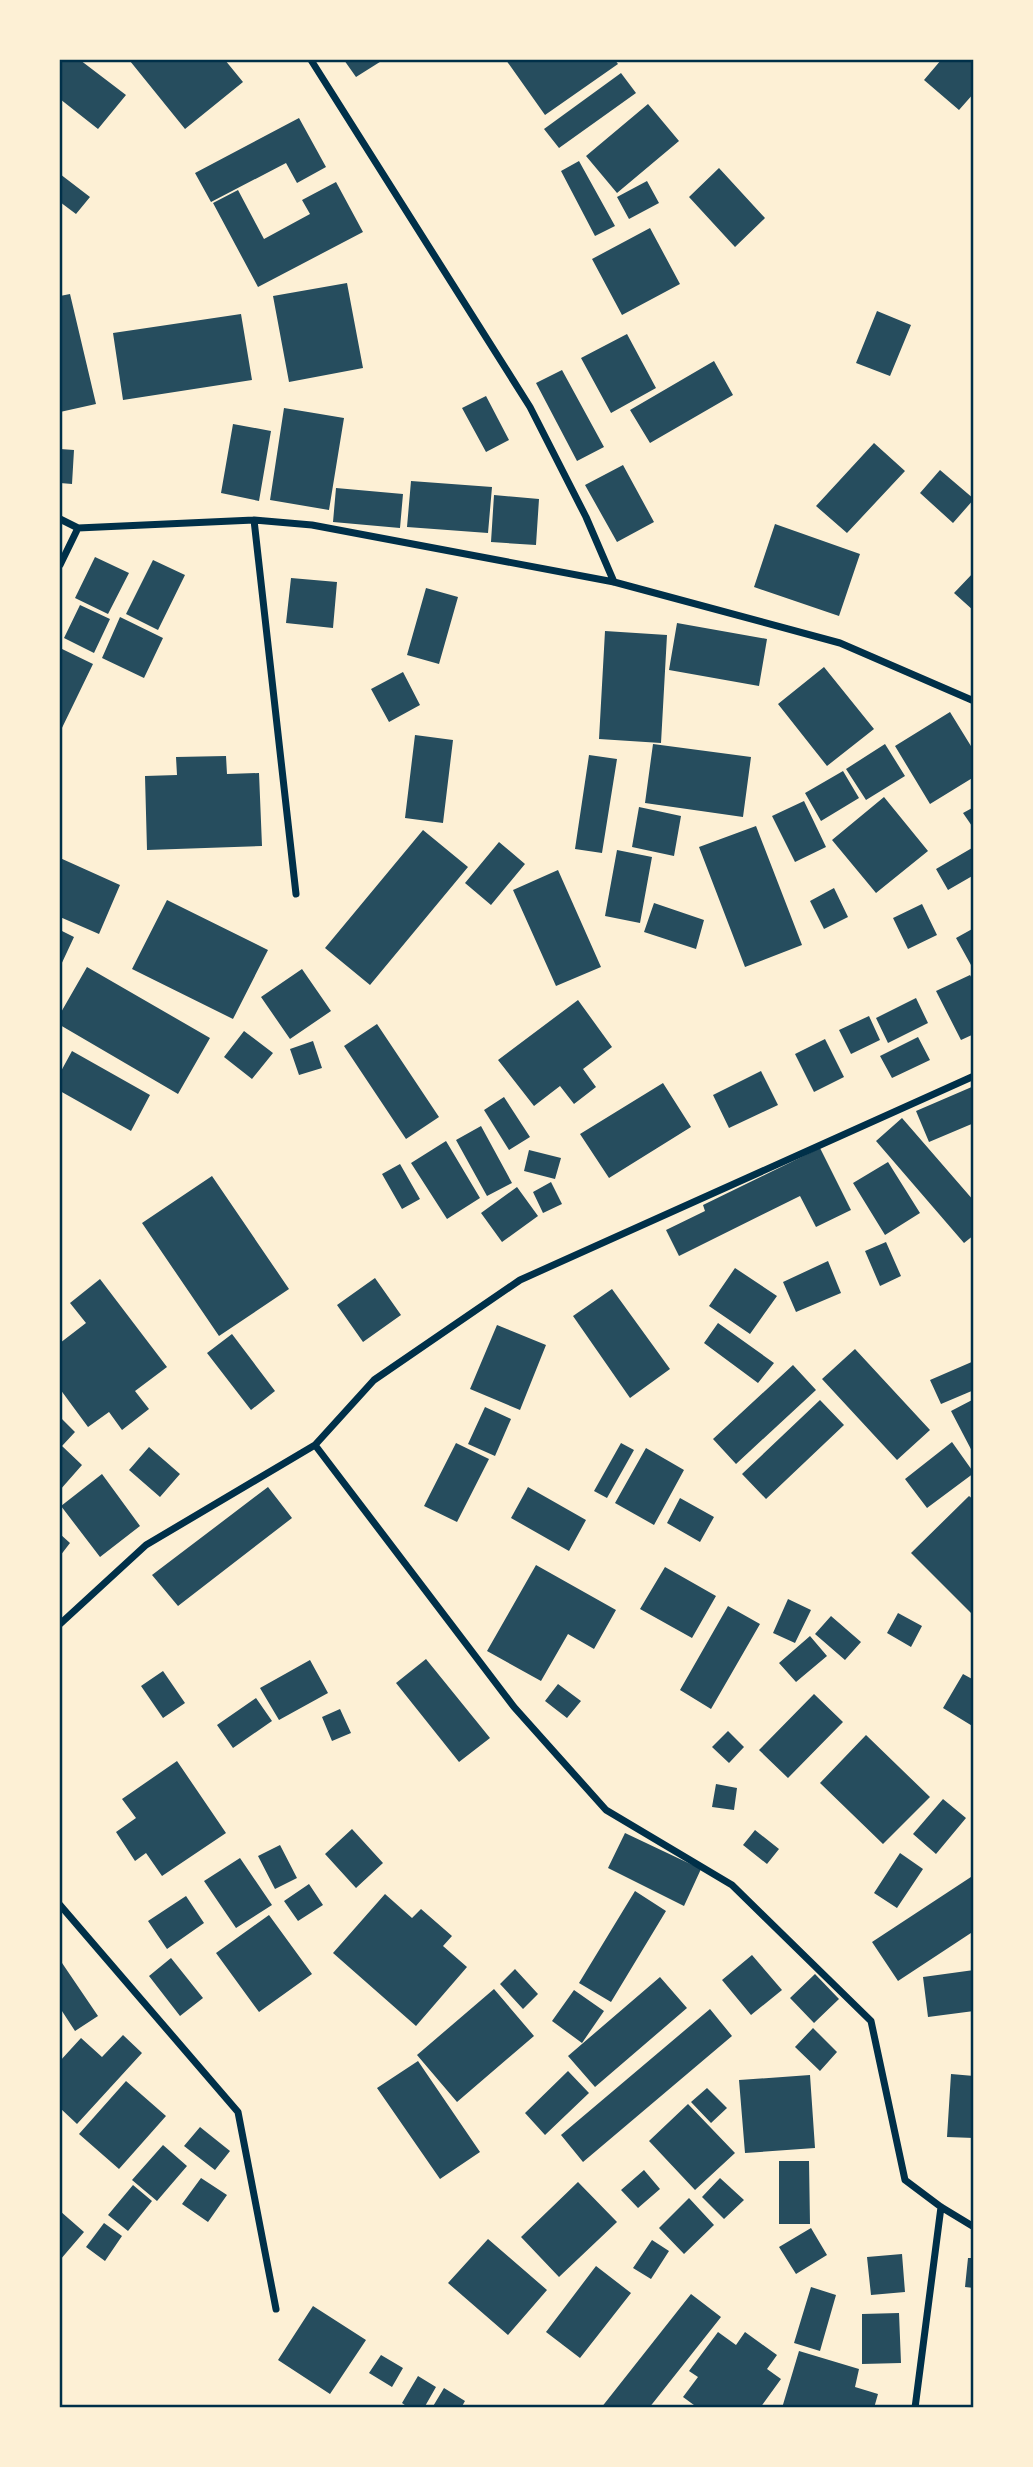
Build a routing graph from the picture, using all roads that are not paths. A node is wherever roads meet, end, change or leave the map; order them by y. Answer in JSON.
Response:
{"nodes":[{"id":1,"x":311,"y":60,"type":"edge"},
{"id":2,"x":60,"y":519,"type":"edge"},
{"id":3,"x":254,"y":520,"type":"junction"},
{"id":4,"x":78,"y":528,"type":"junction"},
{"id":5,"x":60,"y":565,"type":"edge"},
{"id":6,"x":614,"y":582,"type":"junction"},
{"id":7,"x":974,"y":701,"type":"edge"},
{"id":8,"x":296,"y":894,"type":"dead end"},
{"id":9,"x":974,"y":1076,"type":"edge"},
{"id":10,"x":315,"y":1445,"type":"junction"},
{"id":11,"x":60,"y":1624,"type":"edge"},
{"id":12,"x":60,"y":1905,"type":"edge"},
{"id":13,"x":941,"y":2207,"type":"junction"},
{"id":14,"x":974,"y":2227,"type":"edge"},
{"id":15,"x":276,"y":2309,"type":"dead end"},
{"id":16,"x":915,"y":2407,"type":"edge"}],
"edges":[{"from":1,"to":6,"type":"street"},
{"from":2,"to":4,"type":"street"},
{"from":3,"to":4,"type":"street"},
{"from":3,"to":6,"type":"street"},
{"from":3,"to":8,"type":"street"},
{"from":4,"to":5,"type":"street"},
{"from":6,"to":7,"type":"street"},
{"from":9,"to":10,"type":"street"},
{"from":10,"to":11,"type":"street"},
{"from":10,"to":13,"type":"street"},
{"from":12,"to":15,"type":"street"},
{"from":13,"to":14,"type":"street"},
{"from":13,"to":16,"type":"street"}]}
